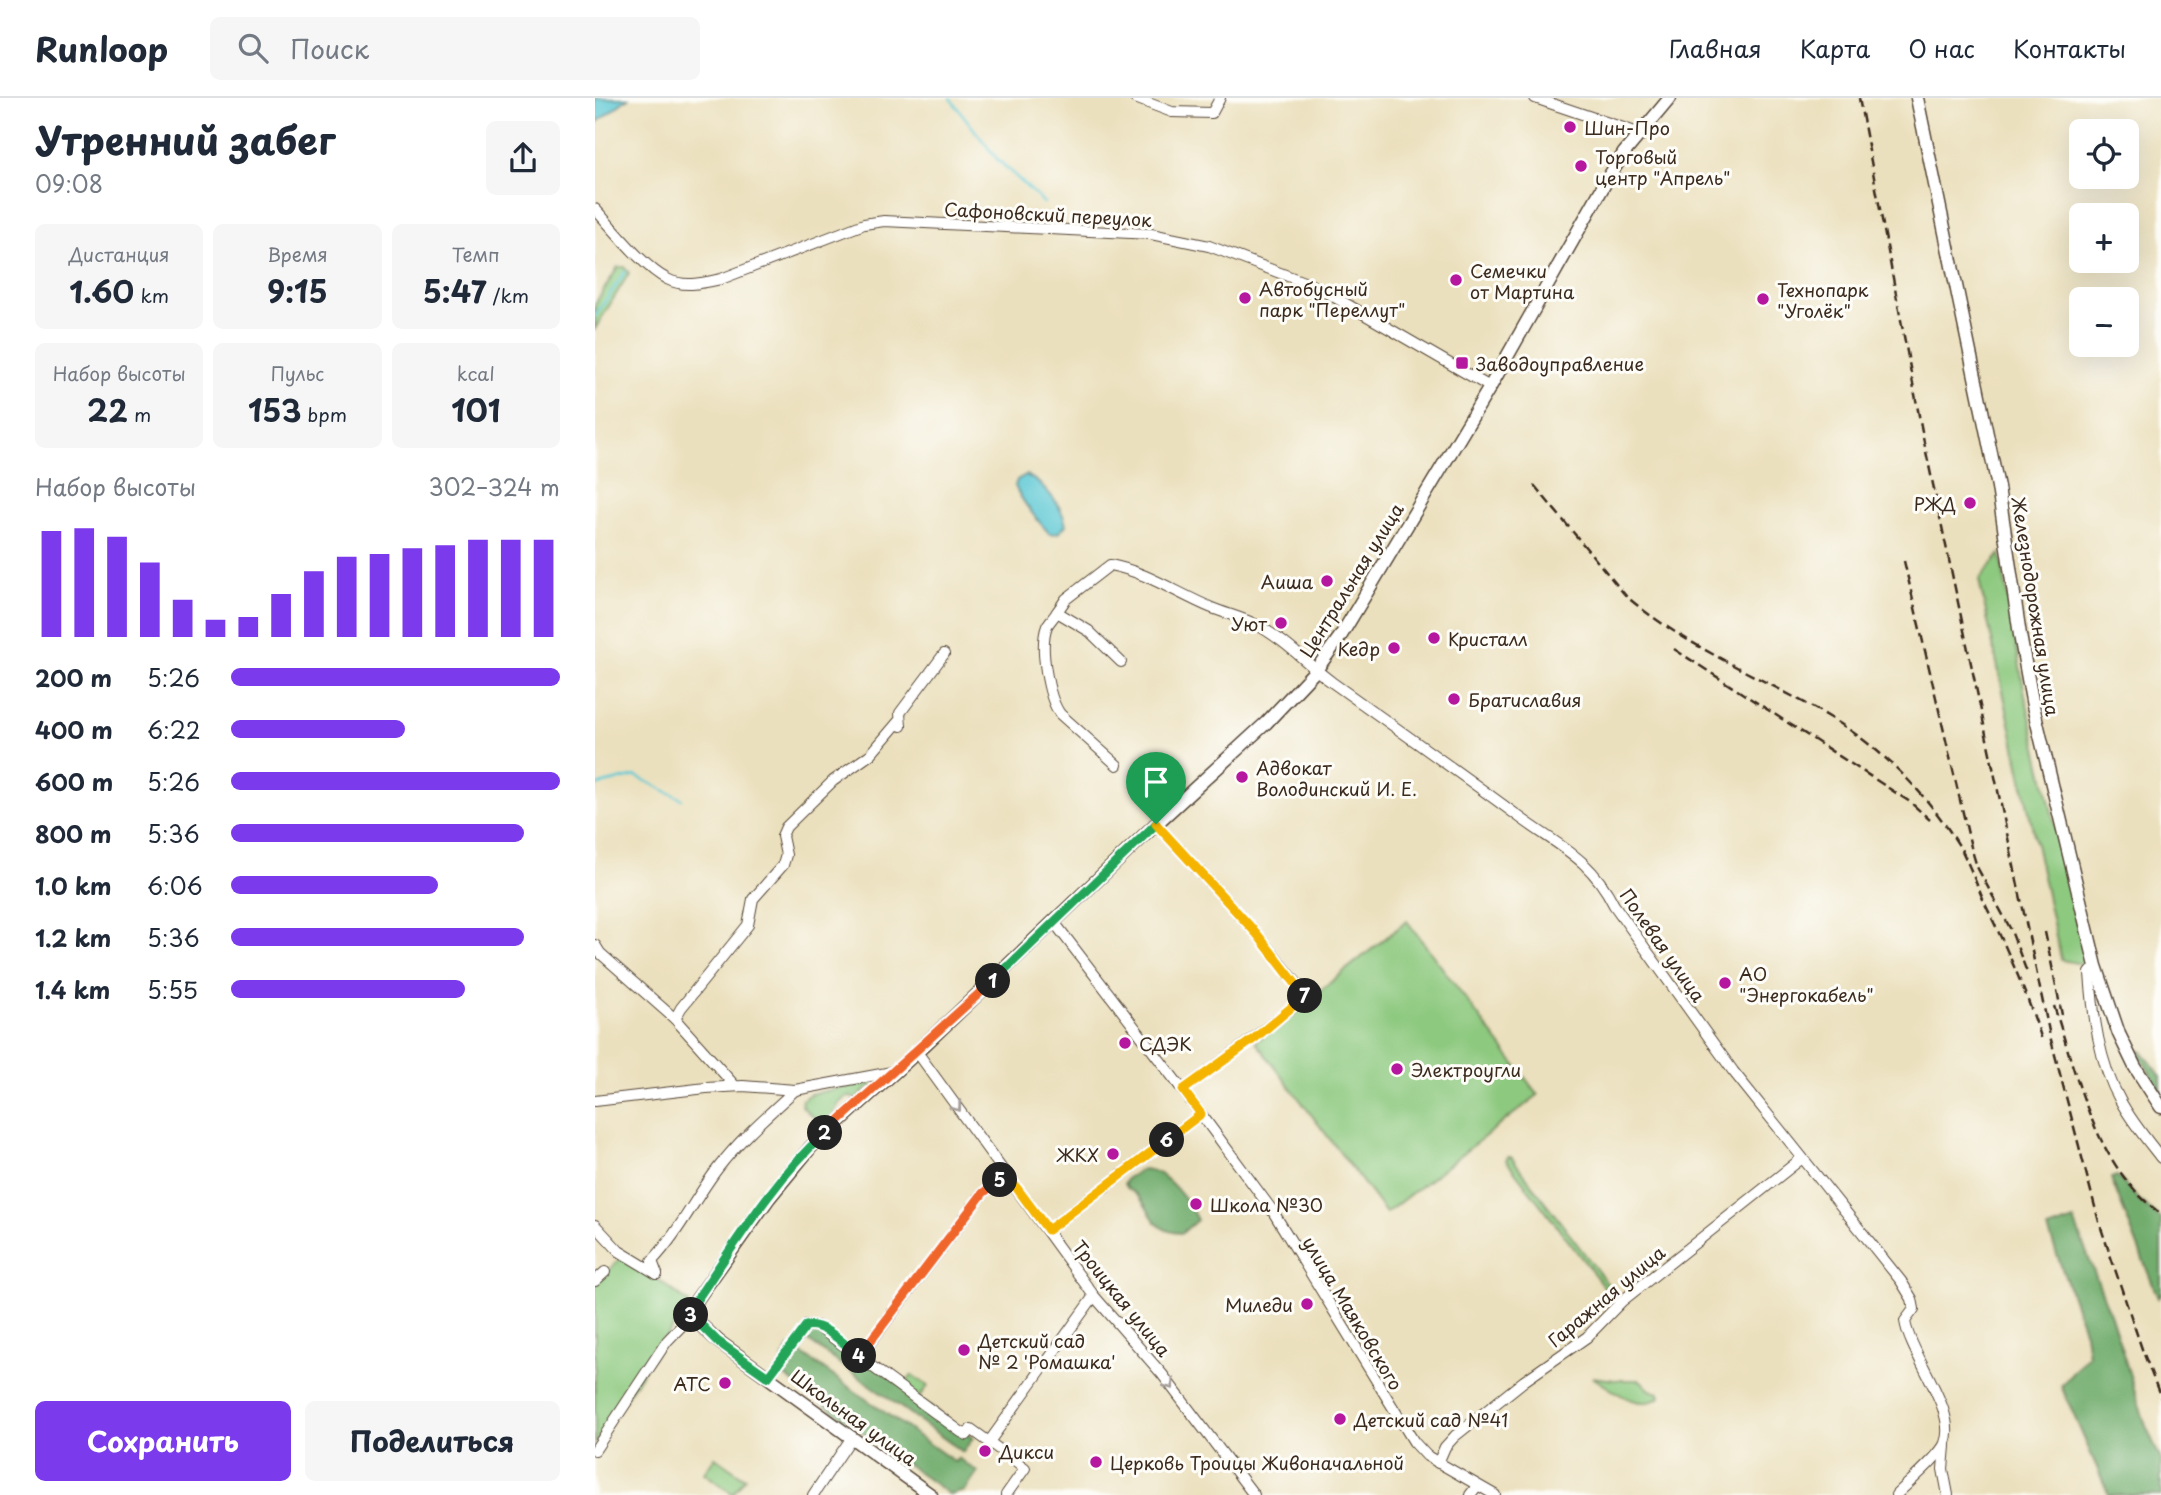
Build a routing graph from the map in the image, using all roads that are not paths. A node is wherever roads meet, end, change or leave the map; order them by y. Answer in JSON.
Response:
{"nodes":[{"id":1,"x":1135,"y":98,"type":"edge"},
{"id":2,"x":1220,"y":98,"type":"edge"},
{"id":3,"x":1535,"y":98,"type":"edge"},
{"id":4,"x":1671,"y":98,"type":"edge"},
{"id":5,"x":1917,"y":98,"type":"edge"},
{"id":6,"x":1641,"y":134,"type":"junction"},
{"id":7,"x":595,"y":209,"type":"edge"},
{"id":8,"x":1490,"y":387,"type":"junction"},
{"id":9,"x":1056,"y":612,"type":"junction"},
{"id":10,"x":944,"y":654,"type":"dead end"},
{"id":11,"x":1121,"y":663,"type":"dead end"},
{"id":12,"x":1316,"y":670,"type":"junction"},
{"id":13,"x":1117,"y":765,"type":"dead end"},
{"id":14,"x":1156,"y":824,"type":"junction"},
{"id":15,"x":1053,"y":922,"type":"junction"},
{"id":16,"x":595,"y":945,"type":"edge"},
{"id":17,"x":2096,"y":966,"type":"junction"},
{"id":18,"x":675,"y":1018,"type":"junction"},
{"id":19,"x":917,"y":1052,"type":"junction"},
{"id":20,"x":892,"y":1072,"type":"junction"},
{"id":21,"x":735,"y":1086,"type":"junction"},
{"id":22,"x":795,"y":1090,"type":"junction"},
{"id":23,"x":1183,"y":1090,"type":"junction"},
{"id":24,"x":595,"y":1101,"type":"edge"},
{"id":25,"x":2161,"y":1107,"type":"edge"},
{"id":26,"x":1201,"y":1114,"type":"junction"},
{"id":27,"x":2161,"y":1158,"type":"edge"},
{"id":28,"x":1801,"y":1159,"type":"junction"},
{"id":29,"x":1007,"y":1175,"type":"junction"},
{"id":30,"x":595,"y":1225,"type":"edge"},
{"id":31,"x":1048,"y":1230,"type":"junction"},
{"id":32,"x":604,"y":1272,"type":"dead end"},
{"id":33,"x":595,"y":1281,"type":"edge"},
{"id":34,"x":1094,"y":1296,"type":"junction"},
{"id":35,"x":691,"y":1316,"type":"junction"},
{"id":36,"x":860,"y":1356,"type":"junction"},
{"id":37,"x":768,"y":1377,"type":"junction"},
{"id":38,"x":852,"y":1437,"type":"junction"},
{"id":39,"x":989,"y":1442,"type":"junction"},
{"id":40,"x":1945,"y":1446,"type":"junction"},
{"id":41,"x":595,"y":1450,"type":"edge"},
{"id":42,"x":1438,"y":1463,"type":"junction"},
{"id":43,"x":1477,"y":1486,"type":"junction"},
{"id":44,"x":813,"y":1495,"type":"edge"},
{"id":45,"x":931,"y":1495,"type":"edge"},
{"id":46,"x":1006,"y":1495,"type":"edge"},
{"id":47,"x":1254,"y":1495,"type":"edge"},
{"id":48,"x":1470,"y":1495,"type":"edge"},
{"id":49,"x":1495,"y":1495,"type":"edge"},
{"id":50,"x":1896,"y":1495,"type":"edge"},
{"id":51,"x":1948,"y":1495,"type":"edge"}],
"edges":[{"from":1,"to":2,"type":"street"},
{"from":3,"to":6,"type":"street"},
{"from":4,"to":6,"type":"main road","name":"Центральная улица"},
{"from":5,"to":17,"type":"main road","name":"Железнодорожная улица"},
{"from":6,"to":8,"type":"main road","name":"Центральная улица"},
{"from":7,"to":8,"type":"street","name":"Сафоновский переулок"},
{"from":8,"to":12,"type":"main road","name":"Центральная улица"},
{"from":9,"to":11,"type":"street"},
{"from":9,"to":12,"type":"street","name":"Полевая улица"},
{"from":9,"to":13,"type":"street"},
{"from":10,"to":18,"type":"street"},
{"from":12,"to":14,"type":"main road","name":"Центральная улица"},
{"from":12,"to":28,"type":"street","name":"Полевая улица"},
{"from":14,"to":15,"type":"main road","name":"Центральная улица"},
{"from":14,"to":23,"type":"street"},
{"from":15,"to":19,"type":"main road","name":"Центральная улица"},
{"from":15,"to":23,"type":"street","name":"улица Маяковского"},
{"from":16,"to":18,"type":"street"},
{"from":17,"to":25,"type":"main road","name":"Железнодорожная улица"},
{"from":17,"to":27,"type":"street"},
{"from":18,"to":21,"type":"street"},
{"from":19,"to":20,"type":"main road","name":"Центральная улица"},
{"from":19,"to":29,"type":"street","name":"Троицкая улица","one_way":true},
{"from":20,"to":22,"type":"street"},
{"from":20,"to":35,"type":"main road","name":"Центральная улица"},
{"from":21,"to":22,"type":"street"},
{"from":21,"to":24,"type":"street"},
{"from":22,"to":30,"type":"street"},
{"from":23,"to":26,"type":"street","name":"улица Маяковского"},
{"from":26,"to":31,"type":"street"},
{"from":26,"to":42,"type":"street","name":"улица Маяковского"},
{"from":28,"to":40,"type":"street","name":"Полевая улица"},
{"from":28,"to":42,"type":"street","name":"Гаражная улица"},
{"from":29,"to":31,"type":"street","name":"Троицкая улица"},
{"from":29,"to":36,"type":"street"},
{"from":31,"to":34,"type":"street","name":"Троицкая улица"},
{"from":32,"to":33,"type":"street"},
{"from":34,"to":39,"type":"street"},
{"from":34,"to":47,"type":"street","name":"Троицкая улица","one_way":true},
{"from":35,"to":37,"type":"main road","name":"Школьная улица"},
{"from":35,"to":41,"type":"street"},
{"from":36,"to":37,"type":"street"},
{"from":36,"to":39,"type":"street"},
{"from":37,"to":38,"type":"main road","name":"Школьная улица"},
{"from":38,"to":44,"type":"street"},
{"from":38,"to":45,"type":"main road","name":"Школьная улица"},
{"from":39,"to":46,"type":"street"},
{"from":40,"to":50,"type":"street"},
{"from":40,"to":51,"type":"street"},
{"from":42,"to":43,"type":"street","name":"улица Маяковского"},
{"from":43,"to":48,"type":"street"},
{"from":43,"to":49,"type":"street","name":"улица Маяковского"}]}
